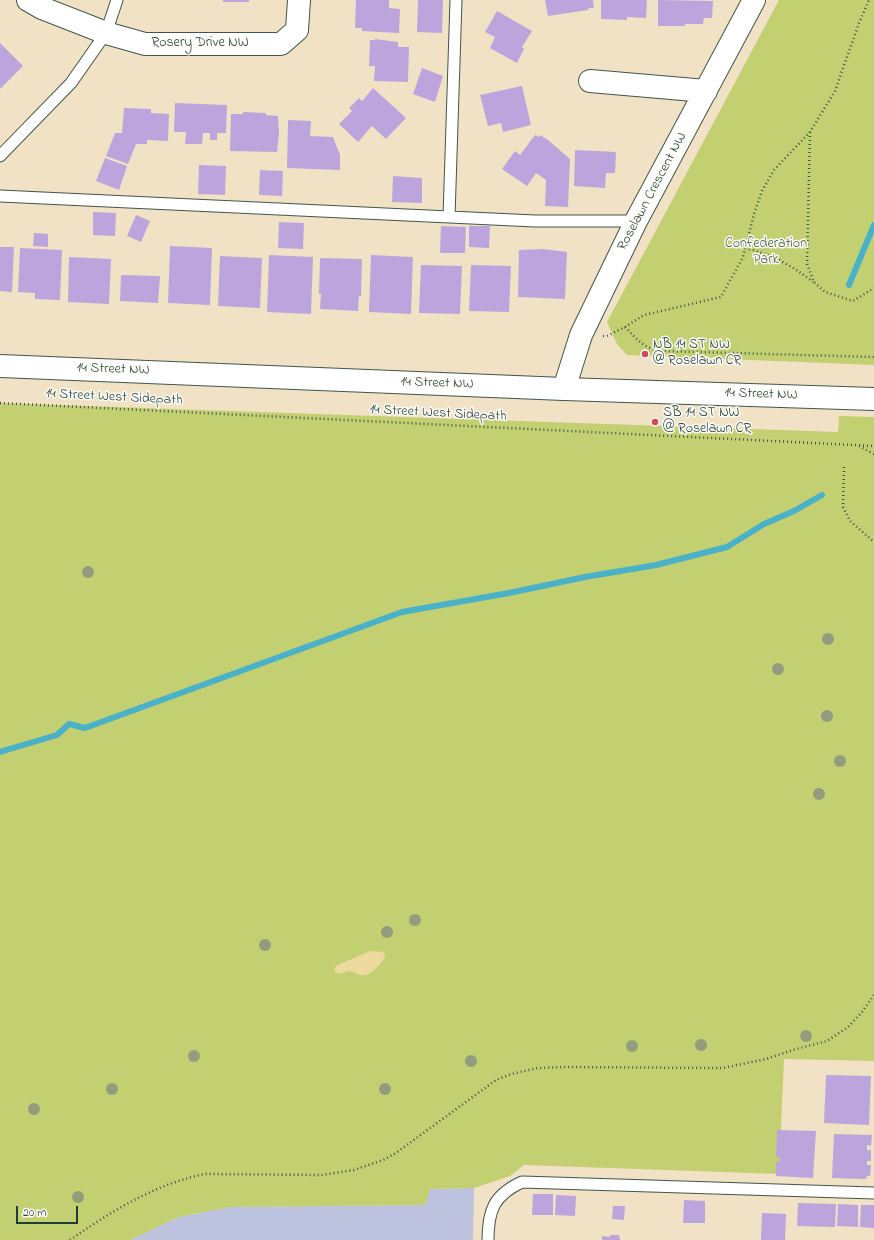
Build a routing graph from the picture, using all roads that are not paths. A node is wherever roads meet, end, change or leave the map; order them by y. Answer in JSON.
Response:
{"nodes":[{"id":1,"x":28,"y":0,"type":"edge"},
{"id":2,"x":117,"y":0,"type":"edge"},
{"id":3,"x":299,"y":0,"type":"edge"},
{"id":4,"x":456,"y":0,"type":"edge"},
{"id":5,"x":754,"y":0,"type":"edge"},
{"id":6,"x":106,"y":33,"type":"junction"},
{"id":7,"x":590,"y":82,"type":"dead end"},
{"id":8,"x":706,"y":91,"type":"junction"},
{"id":9,"x":0,"y":156,"type":"edge"},
{"id":10,"x":0,"y":196,"type":"edge"},
{"id":11,"x":449,"y":217,"type":"junction"},
{"id":12,"x":636,"y":221,"type":"junction"},
{"id":13,"x":0,"y":366,"type":"edge"},
{"id":14,"x":564,"y":389,"type":"junction"},
{"id":15,"x":874,"y":399,"type":"edge"},
{"id":16,"x":874,"y":1193,"type":"edge"},
{"id":17,"x":488,"y":1240,"type":"edge"}],
"edges":[{"from":1,"to":6,"type":"street","name":"Rosery Drive NW"},
{"from":2,"to":6,"type":"lane"},
{"from":3,"to":6,"type":"street","name":"Rosery Drive NW"},
{"from":4,"to":11,"type":"lane"},
{"from":5,"to":8,"type":"street","name":"Roselawn Crescent NW"},
{"from":6,"to":9,"type":"lane"},
{"from":7,"to":8,"type":"street"},
{"from":8,"to":12,"type":"street","name":"Roselawn Crescent NW"},
{"from":10,"to":11,"type":"lane"},
{"from":11,"to":12,"type":"lane"},
{"from":12,"to":14,"type":"street","name":"Roselawn Crescent NW"},
{"from":13,"to":14,"type":"street","name":"14 Street NW"},
{"from":14,"to":15,"type":"street","name":"14 Street NW"},
{"from":16,"to":17,"type":"lane"}]}
